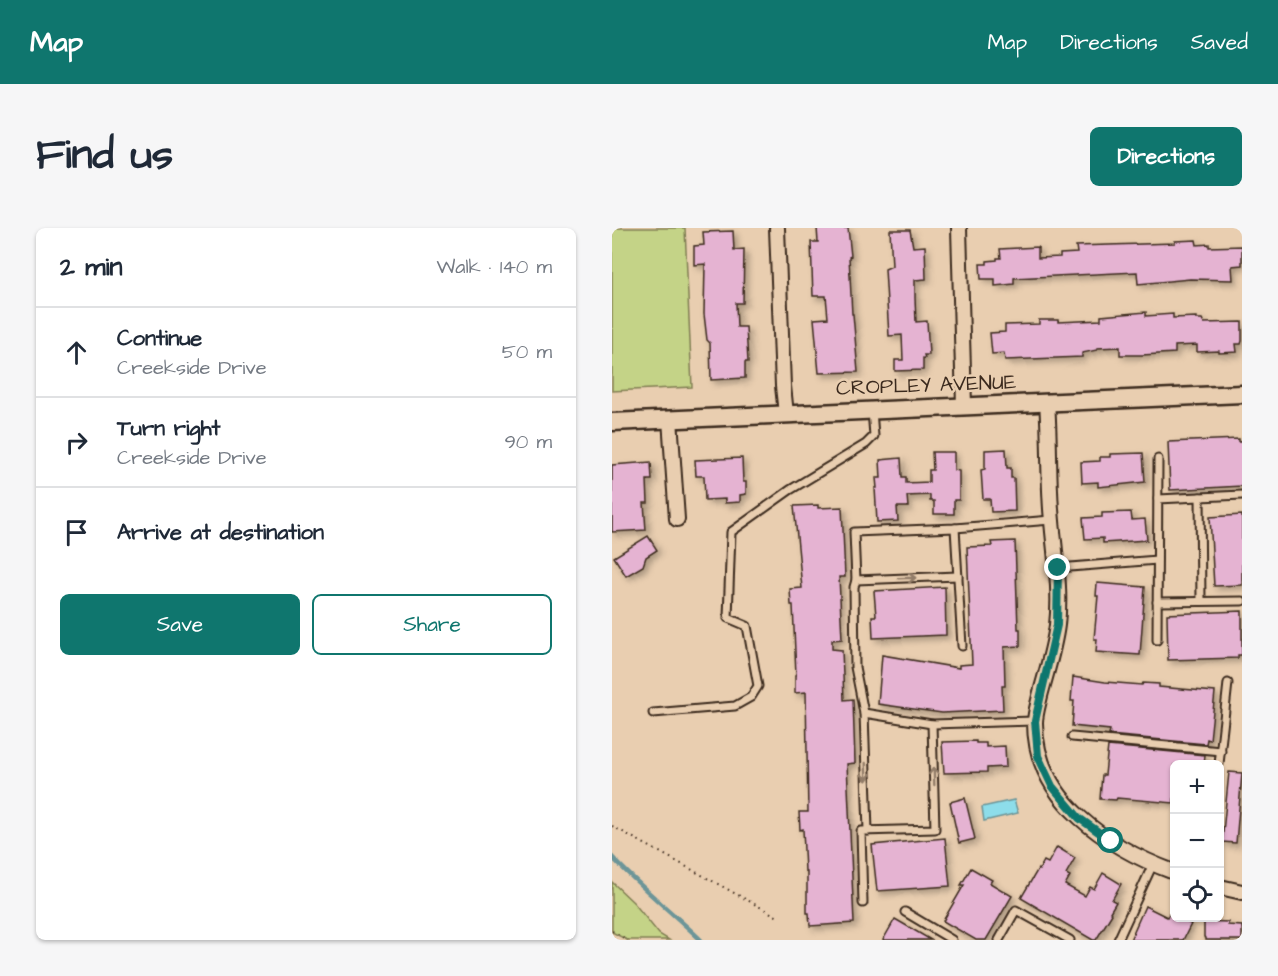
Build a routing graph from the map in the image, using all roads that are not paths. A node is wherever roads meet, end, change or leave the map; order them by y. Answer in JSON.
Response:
{"nodes":[{"id":1,"x":777,"y":228,"type":"edge"},
{"id":2,"x":959,"y":228,"type":"edge"},
{"id":3,"x":1242,"y":394,"type":"edge"},
{"id":4,"x":1047,"y":402,"type":"junction"},
{"id":5,"x":964,"y":406,"type":"junction"},
{"id":6,"x":872,"y":410,"type":"junction"},
{"id":7,"x":786,"y":414,"type":"junction"},
{"id":8,"x":670,"y":419,"type":"junction"},
{"id":9,"x":612,"y":422,"type":"edge"},
{"id":10,"x":1158,"y":459,"type":"dead end"},
{"id":11,"x":1242,"y":495,"type":"edge"},
{"id":12,"x":1200,"y":497,"type":"junction"},
{"id":13,"x":1158,"y":499,"type":"junction"},
{"id":14,"x":677,"y":519,"type":"dead end"},
{"id":15,"x":1051,"y":520,"type":"junction"},
{"id":16,"x":955,"y":528,"type":"junction"},
{"id":17,"x":1157,"y":560,"type":"junction"},
{"id":18,"x":1058,"y":568,"type":"junction"},
{"id":19,"x":958,"y":576,"type":"junction"},
{"id":20,"x":856,"y":580,"type":"junction"},
{"id":21,"x":1201,"y":600,"type":"junction"},
{"id":22,"x":1242,"y":601,"type":"edge"},
{"id":23,"x":1157,"y":602,"type":"junction"},
{"id":24,"x":1157,"y":640,"type":"dead end"},
{"id":25,"x":962,"y":646,"type":"dead end"},
{"id":26,"x":1228,"y":683,"type":"dead end"},
{"id":27,"x":653,"y":713,"type":"dead end"},
{"id":28,"x":864,"y":713,"type":"junction"},
{"id":29,"x":1035,"y":721,"type":"junction"},
{"id":30,"x":932,"y":724,"type":"junction"},
{"id":31,"x":1072,"y":737,"type":"dead end"},
{"id":32,"x":1221,"y":751,"type":"junction"},
{"id":33,"x":1220,"y":760,"type":"edge"},
{"id":34,"x":868,"y":831,"type":"junction"},
{"id":35,"x":1153,"y":864,"type":"junction"},
{"id":36,"x":1170,"y":870,"type":"edge"},
{"id":37,"x":1224,"y":888,"type":"edge"},
{"id":38,"x":1242,"y":892,"type":"edge"},
{"id":39,"x":863,"y":903,"type":"dead end"},
{"id":40,"x":905,"y":912,"type":"dead end"},
{"id":41,"x":952,"y":940,"type":"edge"},
{"id":42,"x":999,"y":940,"type":"edge"},
{"id":43,"x":1070,"y":940,"type":"edge"},
{"id":44,"x":1118,"y":940,"type":"edge"}],
"edges":[{"from":1,"to":7,"type":"street"},
{"from":2,"to":5,"type":"street"},
{"from":3,"to":4,"type":"street","name":"CROPLEY AVENUE"},
{"from":4,"to":5,"type":"street","name":"CROPLEY AVENUE"},
{"from":4,"to":15,"type":"street"},
{"from":5,"to":6,"type":"street","name":"CROPLEY AVENUE"},
{"from":6,"to":7,"type":"street","name":"CROPLEY AVENUE"},
{"from":6,"to":27,"type":"lane"},
{"from":7,"to":8,"type":"street","name":"CROPLEY AVENUE"},
{"from":8,"to":9,"type":"street","name":"CROPLEY AVENUE"},
{"from":8,"to":14,"type":"street"},
{"from":10,"to":13,"type":"lane"},
{"from":11,"to":12,"type":"lane"},
{"from":12,"to":13,"type":"lane"},
{"from":12,"to":21,"type":"lane"},
{"from":13,"to":17,"type":"lane"},
{"from":15,"to":16,"type":"lane"},
{"from":15,"to":18,"type":"street"},
{"from":16,"to":19,"type":"lane"},
{"from":16,"to":20,"type":"lane"},
{"from":17,"to":18,"type":"lane"},
{"from":17,"to":23,"type":"lane"},
{"from":18,"to":29,"type":"street"},
{"from":20,"to":19,"type":"lane","one_way":true},
{"from":19,"to":25,"type":"lane"},
{"from":20,"to":28,"type":"lane"},
{"from":21,"to":22,"type":"lane"},
{"from":21,"to":23,"type":"lane"},
{"from":23,"to":24,"type":"lane"},
{"from":26,"to":32,"type":"lane"},
{"from":28,"to":30,"type":"lane"},
{"from":28,"to":34,"type":"lane","one_way":true},
{"from":29,"to":30,"type":"lane"},
{"from":29,"to":35,"type":"street"},
{"from":34,"to":30,"type":"lane","one_way":true},
{"from":31,"to":32,"type":"lane"},
{"from":32,"to":33,"type":"lane"},
{"from":34,"to":39,"type":"lane"},
{"from":35,"to":36,"type":"street"},
{"from":35,"to":44,"type":"lane"},
{"from":37,"to":38,"type":"street"},
{"from":40,"to":41,"type":"lane"},
{"from":42,"to":43,"type":"lane"}]}
